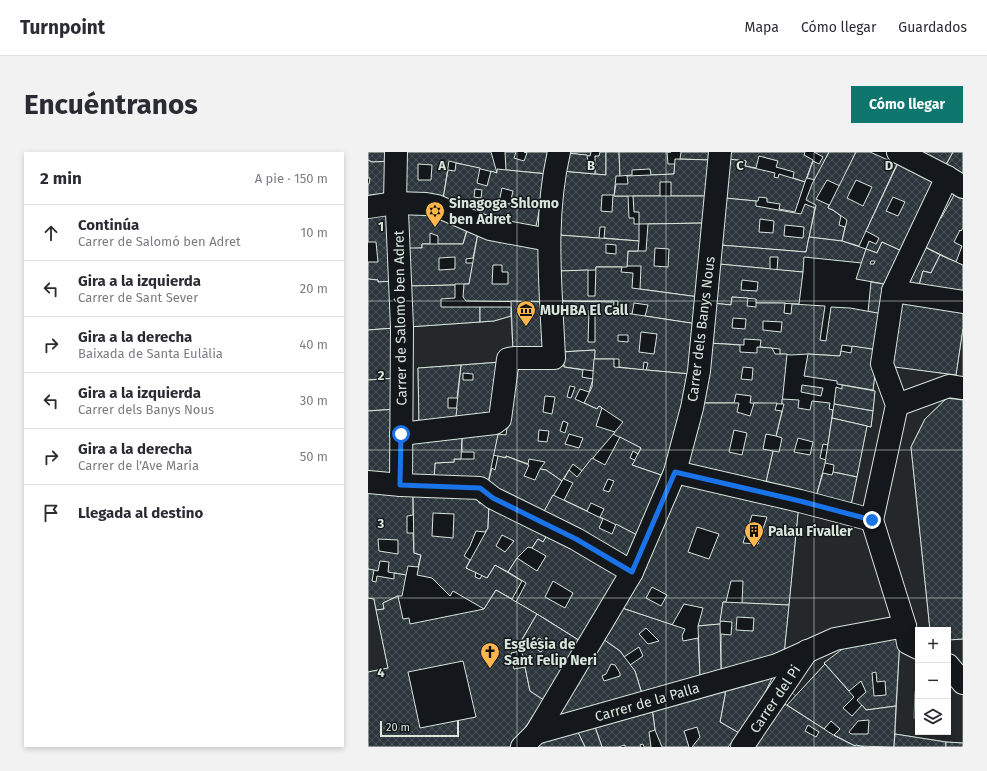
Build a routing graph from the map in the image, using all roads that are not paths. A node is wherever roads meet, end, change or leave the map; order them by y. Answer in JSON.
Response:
{"nodes":[{"id":1,"x":396,"y":152,"type":"edge"},
{"id":2,"x":559,"y":152,"type":"edge"},
{"id":3,"x":720,"y":152,"type":"edge"},
{"id":4,"x":906,"y":154,"type":"edge"},
{"id":5,"x":955,"y":182,"type":"edge"},
{"id":6,"x":395,"y":203,"type":"junction"},
{"id":7,"x":368,"y":207,"type":"edge"},
{"id":8,"x":549,"y":240,"type":"junction"},
{"id":9,"x":892,"y":291,"type":"junction"},
{"id":10,"x":963,"y":302,"type":"edge"},
{"id":11,"x":963,"y":388,"type":"edge"},
{"id":12,"x":897,"y":405,"type":"junction"},
{"id":13,"x":401,"y":434,"type":"junction"},
{"id":14,"x":675,"y":472,"type":"junction"},
{"id":15,"x":368,"y":482,"type":"edge"},
{"id":16,"x":400,"y":485,"type":"junction"},
{"id":17,"x":872,"y":520,"type":"junction"},
{"id":18,"x":632,"y":572,"type":"junction"},
{"id":19,"x":910,"y":639,"type":"edge"},
{"id":20,"x":807,"y":651,"type":"junction"},
{"id":21,"x":963,"y":657,"type":"edge"},
{"id":22,"x":951,"y":660,"type":"edge"},
{"id":23,"x":951,"y":669,"type":"edge"},
{"id":24,"x":963,"y":683,"type":"edge"},
{"id":25,"x":529,"y":740,"type":"edge"},
{"id":26,"x":742,"y":747,"type":"edge"}],
"edges":[{"from":1,"to":6,"type":"street","name":"Carrer de Salomó ben Adret"},
{"from":2,"to":8,"type":"street"},
{"from":3,"to":14,"type":"street","name":"Carrer dels Banys Nous"},
{"from":4,"to":5,"type":"street"},
{"from":5,"to":9,"type":"street"},
{"from":6,"to":7,"type":"street"},
{"from":6,"to":8,"type":"street"},
{"from":6,"to":13,"type":"street","name":"Carrer de Salomó ben Adret"},
{"from":8,"to":13,"type":"street"},
{"from":9,"to":10,"type":"street"},
{"from":9,"to":12,"type":"street"},
{"from":11,"to":12,"type":"street"},
{"from":12,"to":17,"type":"street"},
{"from":13,"to":16,"type":"street","name":"Carrer de Salomó ben Adret"},
{"from":14,"to":17,"type":"street"},
{"from":14,"to":18,"type":"street","name":"Carrer dels Banys Nous"},
{"from":15,"to":16,"type":"street"},
{"from":16,"to":18,"type":"street"},
{"from":17,"to":19,"type":"street"},
{"from":18,"to":25,"type":"street","name":"Carrer dels Banys Nous"},
{"from":19,"to":20,"type":"street","name":"Carrer de la Palla"},
{"from":20,"to":25,"type":"street","name":"Carrer de la Palla"},
{"from":20,"to":26,"type":"street","name":"Carrer del Pi"},
{"from":21,"to":22,"type":"street"},
{"from":23,"to":24,"type":"street"}]}
